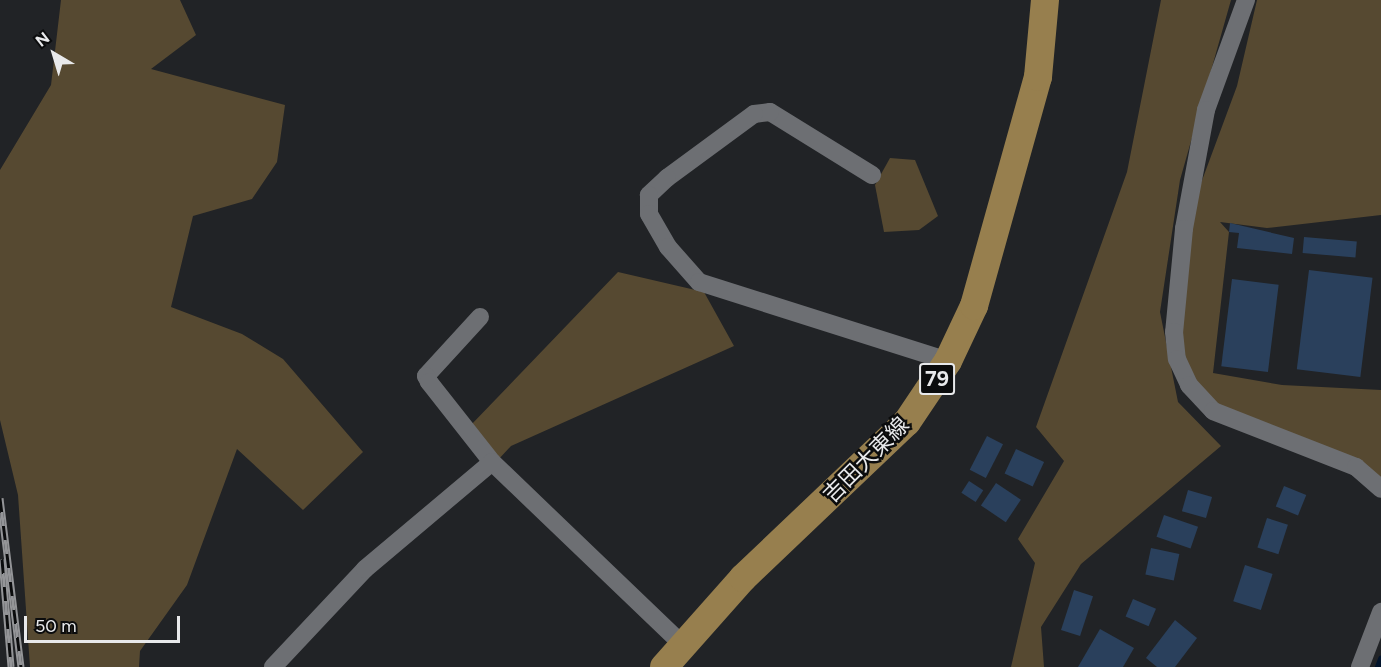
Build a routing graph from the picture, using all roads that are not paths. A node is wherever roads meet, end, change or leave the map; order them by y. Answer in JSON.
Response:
{"nodes":[{"id":1,"x":1045,"y":0,"type":"edge"},
{"id":2,"x":1246,"y":0,"type":"edge"},
{"id":3,"x":872,"y":175,"type":"dead end"},
{"id":4,"x":480,"y":317,"type":"dead end"},
{"id":5,"x":948,"y":361,"type":"junction"},
{"id":6,"x":492,"y":462,"type":"junction"},
{"id":7,"x":1381,"y":489,"type":"edge"},
{"id":8,"x":1381,"y":612,"type":"edge"},
{"id":9,"x":681,"y":643,"type":"junction"},
{"id":10,"x":273,"y":667,"type":"edge"},
{"id":11,"x":664,"y":667,"type":"edge"},
{"id":12,"x":1360,"y":667,"type":"edge"}],
"edges":[{"from":1,"to":5,"type":"main road","name":"吉田大東線","number":"79"},
{"from":2,"to":7,"type":"street"},
{"from":3,"to":5,"type":"street"},
{"from":4,"to":6,"type":"street"},
{"from":5,"to":9,"type":"main road","name":"吉田大東線","number":"79"},
{"from":6,"to":9,"type":"street"},
{"from":6,"to":10,"type":"street"},
{"from":8,"to":12,"type":"street"},
{"from":9,"to":11,"type":"main road","name":"吉田大東線","number":"79"}]}
